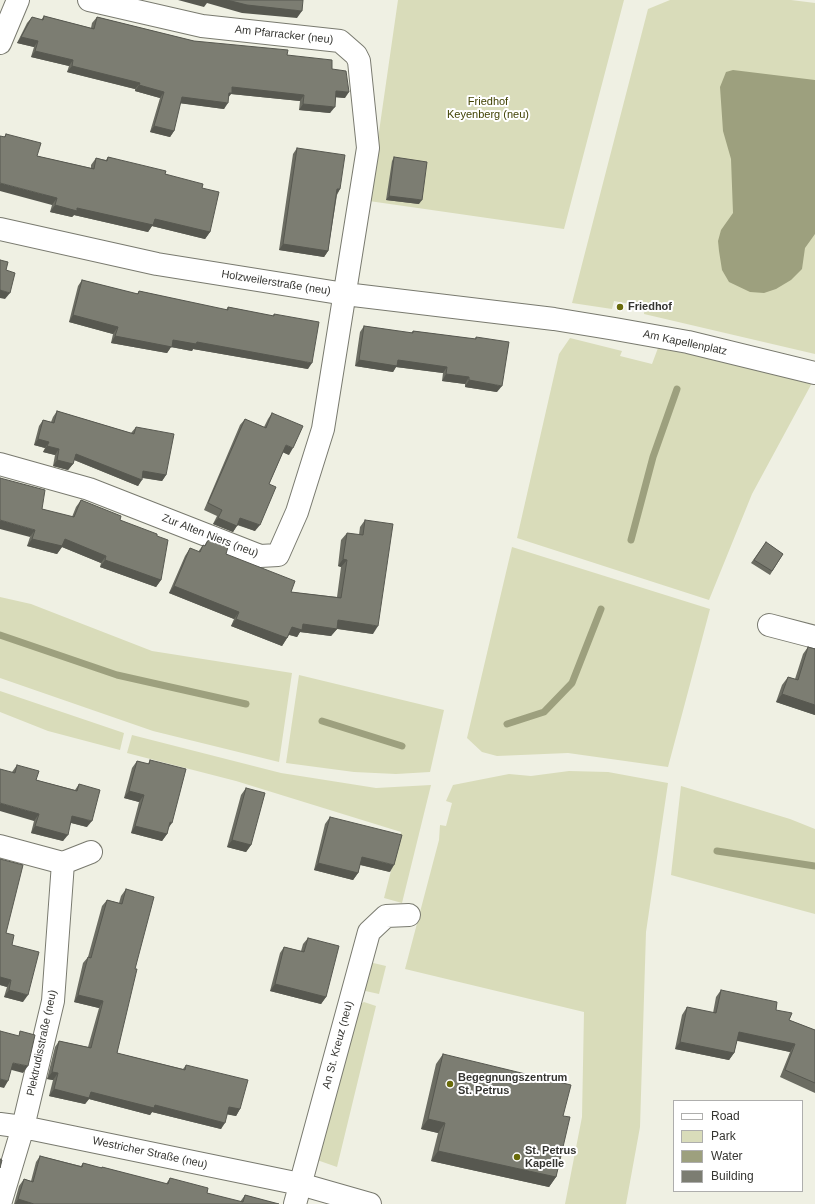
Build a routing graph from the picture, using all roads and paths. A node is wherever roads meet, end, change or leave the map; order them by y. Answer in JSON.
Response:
{"nodes":[{"id":1,"x":18,"y":0,"type":"edge"},
{"id":2,"x":89,"y":0,"type":"edge"},
{"id":3,"x":0,"y":43,"type":"edge"},
{"id":4,"x":0,"y":229,"type":"edge"},
{"id":5,"x":346,"y":294,"type":"junction"},
{"id":6,"x":554,"y":319,"type":"joint"},
{"id":7,"x":815,"y":373,"type":"edge"},
{"id":8,"x":0,"y":464,"type":"edge"},
{"id":9,"x":769,"y":625,"type":"dead end"},
{"id":10,"x":815,"y":637,"type":"edge"},
{"id":11,"x":0,"y":846,"type":"edge"},
{"id":12,"x":92,"y":852,"type":"dead end"},
{"id":13,"x":63,"y":863,"type":"junction"},
{"id":14,"x":409,"y":915,"type":"dead end"},
{"id":15,"x":0,"y":1124,"type":"edge"},
{"id":16,"x":23,"y":1127,"type":"junction"},
{"id":17,"x":297,"y":1194,"type":"edge"},
{"id":18,"x":0,"y":1204,"type":"edge"},
{"id":19,"x":370,"y":1204,"type":"edge"}],
"edges":[{"from":1,"to":3,"type":"street"},
{"from":2,"to":5,"type":"street","name":"Am Pfarracker (neu)"},
{"from":4,"to":5,"type":"street","name":"Holzweilerstraße (neu)"},
{"from":5,"to":6,"type":"street","name":"Holzweilerstraße (neu)"},
{"from":5,"to":8,"type":"street","name":"Zur Alten Niers (neu)"},
{"from":6,"to":7,"type":"street","name":"Am Kapellenplatz"},
{"from":9,"to":10,"type":"street"},
{"from":11,"to":13,"type":"street"},
{"from":12,"to":13,"type":"street"},
{"from":13,"to":16,"type":"street","name":"Plektrudisstraße (neu)"},
{"from":14,"to":17,"type":"street","name":"An St. Kreuz (neu)"},
{"from":15,"to":16,"type":"street","name":"Westricher Straße (neu)"},
{"from":16,"to":17,"type":"street","name":"Westricher Straße (neu)"},
{"from":16,"to":18,"type":"street","name":"Plektrudisstraße (neu)"},
{"from":17,"to":19,"type":"street","name":"Westricher Straße (neu)"}]}
